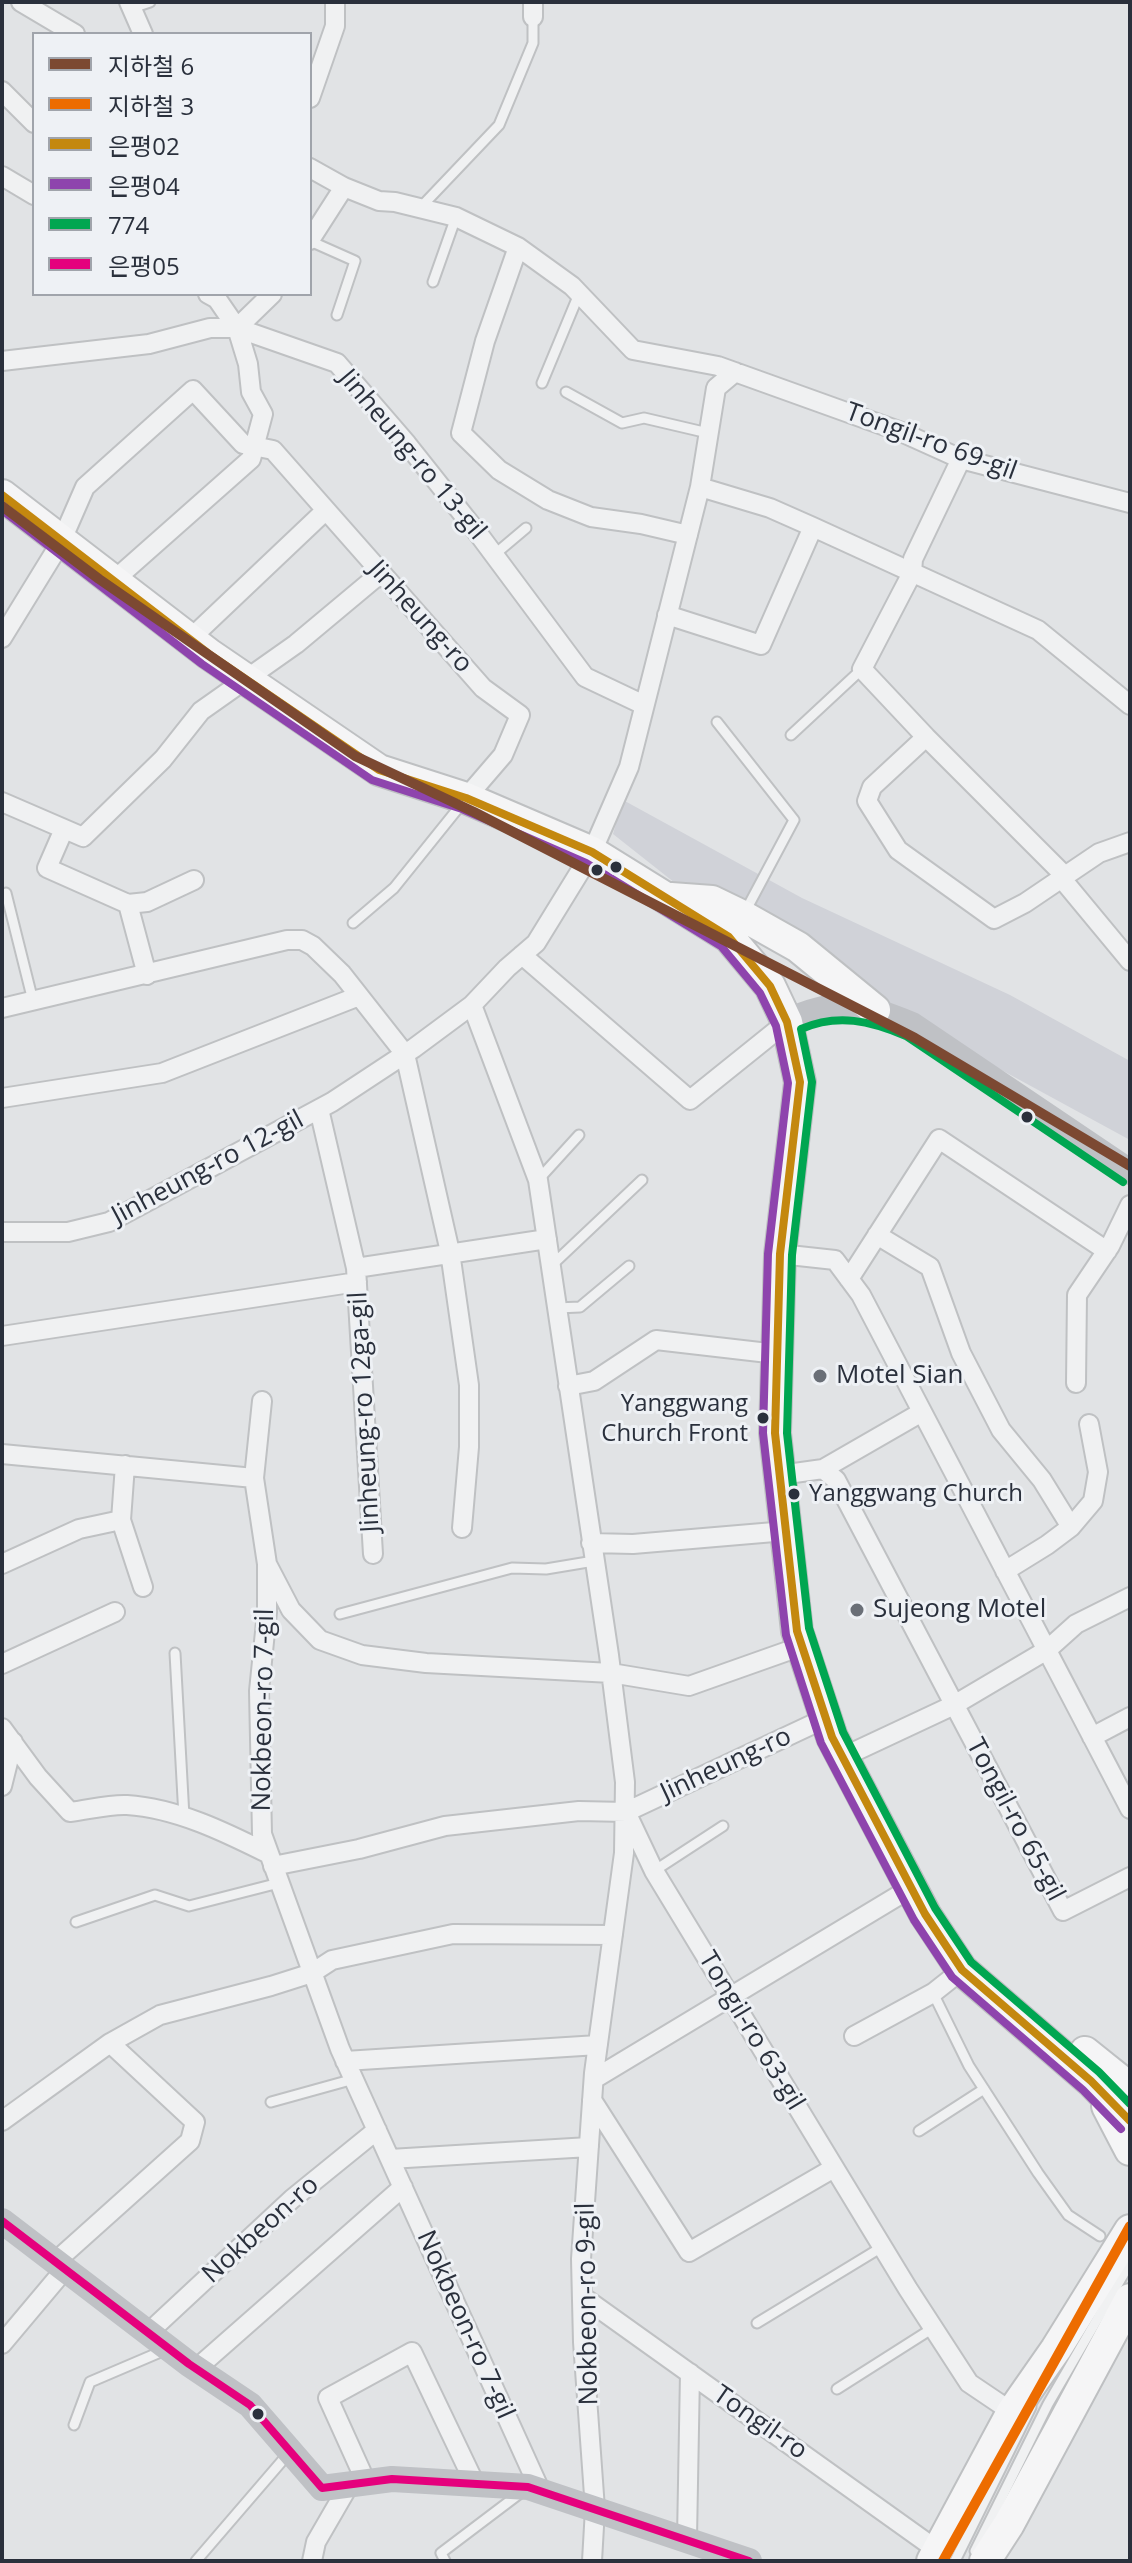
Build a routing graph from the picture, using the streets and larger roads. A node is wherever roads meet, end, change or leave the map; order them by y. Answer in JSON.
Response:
{"nodes":[{"id":1,"x":21,"y":2,"type":"edge"},
{"id":2,"x":335,"y":2,"type":"edge"},
{"id":3,"x":137,"y":4,"type":"edge"},
{"id":4,"x":72,"y":32,"type":"edge"},
{"id":5,"x":143,"y":32,"type":"edge"},
{"id":6,"x":2,"y":91,"type":"edge"},
{"id":7,"x":312,"y":92,"type":"edge"},
{"id":8,"x":32,"y":121,"type":"edge"},
{"id":9,"x":312,"y":169,"type":"edge"},
{"id":10,"x":2,"y":178,"type":"edge"},
{"id":11,"x":344,"y":187,"type":"junction"},
{"id":12,"x":32,"y":194,"type":"edge"},
{"id":13,"x":312,"y":238,"type":"edge"},
{"id":14,"x":518,"y":247,"type":"junction"},
{"id":15,"x":212,"y":296,"type":"edge"},
{"id":16,"x":270,"y":296,"type":"edge"},
{"id":17,"x":237,"y":328,"type":"junction"},
{"id":18,"x":2,"y":361,"type":"edge"},
{"id":19,"x":735,"y":372,"type":"junction"},
{"id":20,"x":255,"y":446,"type":"junction"},
{"id":21,"x":961,"y":459,"type":"junction"},
{"id":22,"x":700,"y":487,"type":"junction"},
{"id":23,"x":2,"y":495,"type":"edge"},
{"id":24,"x":1130,"y":503,"type":"edge"},
{"id":25,"x":325,"y":511,"type":"junction"},
{"id":26,"x":813,"y":527,"type":"junction"},
{"id":27,"x":688,"y":535,"type":"junction"},
{"id":28,"x":61,"y":542,"type":"junction"},
{"id":29,"x":381,"y":573,"type":"junction"},
{"id":30,"x":912,"y":573,"type":"junction"},
{"id":31,"x":112,"y":582,"type":"junction"},
{"id":32,"x":667,"y":615,"type":"junction"},
{"id":33,"x":2,"y":638,"type":"edge"},
{"id":34,"x":190,"y":639,"type":"junction"},
{"id":35,"x":246,"y":679,"type":"junction"},
{"id":36,"x":644,"y":705,"type":"junction"},
{"id":37,"x":1130,"y":705,"type":"edge"},
{"id":38,"x":926,"y":737,"type":"junction"},
{"id":39,"x":466,"y":798,"type":"junction"},
{"id":40,"x":2,"y":802,"type":"edge"},
{"id":41,"x":64,"y":829,"type":"junction"},
{"id":42,"x":1130,"y":842,"type":"edge"},
{"id":43,"x":592,"y":852,"type":"junction"},
{"id":44,"x":1063,"y":877,"type":"junction"},
{"id":45,"x":194,"y":880,"type":"dead end"},
{"id":46,"x":665,"y":897,"type":"junction"},
{"id":47,"x":128,"y":904,"type":"junction"},
{"id":48,"x":522,"y":955,"type":"junction"},
{"id":49,"x":1130,"y":961,"type":"edge"},
{"id":50,"x":147,"y":975,"type":"junction"},
{"id":51,"x":359,"y":996,"type":"junction"},
{"id":52,"x":472,"y":1005,"type":"junction"},
{"id":53,"x":2,"y":1008,"type":"edge"},
{"id":54,"x":875,"y":1010,"type":"junction"},
{"id":55,"x":787,"y":1022,"type":"junction"},
{"id":56,"x":405,"y":1054,"type":"junction"},
{"id":57,"x":2,"y":1098,"type":"edge"},
{"id":58,"x":319,"y":1109,"type":"junction"},
{"id":59,"x":1130,"y":1172,"type":"edge"},
{"id":60,"x":1130,"y":1205,"type":"edge"},
{"id":61,"x":2,"y":1232,"type":"edge"},
{"id":62,"x":877,"y":1235,"type":"junction"},
{"id":63,"x":547,"y":1239,"type":"junction"},
{"id":64,"x":1107,"y":1251,"type":"junction"},
{"id":65,"x":450,"y":1252,"type":"junction"},
{"id":66,"x":780,"y":1254,"type":"junction"},
{"id":67,"x":357,"y":1275,"type":"junction"},
{"id":68,"x":849,"y":1279,"type":"junction"},
{"id":69,"x":2,"y":1336,"type":"edge"},
{"id":70,"x":777,"y":1354,"type":"junction"},
{"id":71,"x":1076,"y":1383,"type":"dead end"},
{"id":72,"x":568,"y":1386,"type":"junction"},
{"id":73,"x":262,"y":1401,"type":"dead end"},
{"id":74,"x":922,"y":1412,"type":"junction"},
{"id":75,"x":1089,"y":1424,"type":"dead end"},
{"id":76,"x":2,"y":1454,"type":"edge"},
{"id":77,"x":125,"y":1465,"type":"junction"},
{"id":78,"x":823,"y":1469,"type":"junction"},
{"id":79,"x":780,"y":1475,"type":"junction"},
{"id":80,"x":254,"y":1478,"type":"junction"},
{"id":81,"x":121,"y":1520,"type":"junction"},
{"id":82,"x":1071,"y":1527,"type":"junction"},
{"id":83,"x":462,"y":1528,"type":"dead end"},
{"id":84,"x":786,"y":1531,"type":"junction"},
{"id":85,"x":593,"y":1552,"type":"junction"},
{"id":86,"x":373,"y":1554,"type":"dead end"},
{"id":87,"x":2,"y":1564,"type":"edge"},
{"id":88,"x":267,"y":1564,"type":"junction"},
{"id":89,"x":1005,"y":1571,"type":"junction"},
{"id":90,"x":143,"y":1587,"type":"dead end"},
{"id":91,"x":1130,"y":1597,"type":"edge"},
{"id":92,"x":115,"y":1612,"type":"dead end"},
{"id":93,"x":802,"y":1646,"type":"junction"},
{"id":94,"x":1047,"y":1650,"type":"junction"},
{"id":95,"x":2,"y":1664,"type":"edge"},
{"id":96,"x":611,"y":1673,"type":"junction"},
{"id":97,"x":954,"y":1705,"type":"junction"},
{"id":98,"x":1130,"y":1717,"type":"edge"},
{"id":99,"x":826,"y":1718,"type":"junction"},
{"id":100,"x":7,"y":1735,"type":"edge"},
{"id":101,"x":1092,"y":1737,"type":"junction"},
{"id":102,"x":843,"y":1757,"type":"junction"},
{"id":103,"x":2,"y":1786,"type":"edge"},
{"id":104,"x":1130,"y":1809,"type":"edge"},
{"id":105,"x":626,"y":1812,"type":"junction"},
{"id":106,"x":274,"y":1868,"type":"junction"},
{"id":107,"x":1130,"y":1877,"type":"edge"},
{"id":108,"x":911,"y":1888,"type":"junction"},
{"id":109,"x":613,"y":1935,"type":"junction"},
{"id":110,"x":962,"y":1970,"type":"junction"},
{"id":111,"x":312,"y":1973,"type":"junction"},
{"id":112,"x":729,"y":1996,"type":"junction"},
{"id":113,"x":854,"y":2036,"type":"dead end"},
{"id":114,"x":110,"y":2043,"type":"junction"},
{"id":115,"x":598,"y":2045,"type":"junction"},
{"id":116,"x":345,"y":2061,"type":"junction"},
{"id":117,"x":594,"y":2079,"type":"junction"},
{"id":118,"x":1091,"y":2081,"type":"junction"},
{"id":119,"x":1130,"y":2088,"type":"edge"},
{"id":120,"x":592,"y":2100,"type":"junction"},
{"id":121,"x":2,"y":2121,"type":"edge"},
{"id":122,"x":1130,"y":2121,"type":"edge"},
{"id":123,"x":377,"y":2130,"type":"junction"},
{"id":124,"x":589,"y":2147,"type":"junction"},
{"id":125,"x":1130,"y":2150,"type":"edge"},
{"id":126,"x":390,"y":2159,"type":"junction"},
{"id":127,"x":834,"y":2168,"type":"junction"},
{"id":128,"x":403,"y":2187,"type":"junction"},
{"id":129,"x":2,"y":2221,"type":"edge"},
{"id":130,"x":1123,"y":2237,"type":"edge"},
{"id":131,"x":60,"y":2265,"type":"junction"},
{"id":132,"x":583,"y":2297,"type":"junction"},
{"id":133,"x":1126,"y":2309,"type":"edge"},
{"id":134,"x":158,"y":2341,"type":"junction"},
{"id":135,"x":2,"y":2344,"type":"edge"},
{"id":136,"x":196,"y":2369,"type":"junction"},
{"id":137,"x":690,"y":2373,"type":"junction"},
{"id":138,"x":1012,"y":2412,"type":"junction"},
{"id":139,"x":358,"y":2484,"type":"junction"},
{"id":140,"x":475,"y":2484,"type":"junction"},
{"id":141,"x":534,"y":2488,"type":"junction"},
{"id":142,"x":595,"y":2509,"type":"junction"},
{"id":143,"x":687,"y":2538,"type":"junction"},
{"id":144,"x":941,"y":2557,"type":"edge"},
{"id":145,"x":312,"y":2561,"type":"edge"},
{"id":146,"x":592,"y":2561,"type":"edge"},
{"id":147,"x":749,"y":2561,"type":"edge"},
{"id":148,"x":985,"y":2561,"type":"edge"}],
"edges":[{"from":1,"to":4,"type":"street"},
{"from":2,"to":7,"type":"street"},
{"from":3,"to":5,"type":"street"},
{"from":6,"to":8,"type":"street"},
{"from":9,"to":11,"type":"street","name":"Tongil-ro 69-gil"},
{"from":10,"to":12,"type":"street"},
{"from":11,"to":13,"type":"street"},
{"from":11,"to":14,"type":"street","name":"Tongil-ro 69-gil"},
{"from":14,"to":19,"type":"street","name":"Tongil-ro 69-gil"},
{"from":14,"to":27,"type":"street","name":"Jinheung-ro 13-gil"},
{"from":15,"to":17,"type":"street"},
{"from":16,"to":17,"type":"street"},
{"from":17,"to":18,"type":"street"},
{"from":17,"to":20,"type":"street"},
{"from":17,"to":36,"type":"street","name":"Jinheung-ro 13-gil"},
{"from":19,"to":21,"type":"street","name":"Tongil-ro 69-gil"},
{"from":19,"to":22,"type":"street"},
{"from":20,"to":25,"type":"street","name":"Jinheung-ro"},
{"from":20,"to":28,"type":"street","name":"Jinheung-ro"},
{"from":20,"to":31,"type":"street"},
{"from":21,"to":24,"type":"street","name":"Tongil-ro 69-gil"},
{"from":21,"to":30,"type":"street"},
{"from":22,"to":26,"type":"street"},
{"from":22,"to":27,"type":"street"},
{"from":23,"to":28,"type":"main road","name":"Jinheung-ro"},
{"from":25,"to":29,"type":"street","name":"Jinheung-ro"},
{"from":25,"to":34,"type":"street"},
{"from":26,"to":30,"type":"street"},
{"from":26,"to":32,"type":"street"},
{"from":27,"to":32,"type":"street"},
{"from":28,"to":31,"type":"main road","name":"Jinheung-ro"},
{"from":28,"to":33,"type":"street","name":"Jinheung-ro"},
{"from":29,"to":35,"type":"street"},
{"from":29,"to":39,"type":"street","name":"Jinheung-ro"},
{"from":30,"to":37,"type":"street"},
{"from":30,"to":38,"type":"street"},
{"from":31,"to":34,"type":"main road","name":"Jinheung-ro"},
{"from":32,"to":36,"type":"street"},
{"from":34,"to":35,"type":"main road","name":"Jinheung-ro"},
{"from":35,"to":39,"type":"main road","name":"Jinheung-ro"},
{"from":35,"to":41,"type":"street"},
{"from":36,"to":43,"type":"street"},
{"from":38,"to":44,"type":"street"},
{"from":38,"to":44,"type":"street"},
{"from":39,"to":43,"type":"main road","name":"Jinheung-ro"},
{"from":40,"to":41,"type":"street"},
{"from":41,"to":47,"type":"street"},
{"from":42,"to":44,"type":"street"},
{"from":43,"to":46,"type":"main road","name":"Jinheung-ro"},
{"from":43,"to":48,"type":"street","name":"Jinheung-ro 12-gil"},
{"from":44,"to":49,"type":"street"},
{"from":45,"to":47,"type":"street"},
{"from":46,"to":54,"type":"main road"},
{"from":46,"to":55,"type":"main road","name":"Jinheung-ro"},
{"from":47,"to":50,"type":"street"},
{"from":48,"to":52,"type":"street","name":"Jinheung-ro 12-gil"},
{"from":48,"to":55,"type":"street"},
{"from":50,"to":51,"type":"street"},
{"from":50,"to":53,"type":"street"},
{"from":51,"to":56,"type":"street"},
{"from":51,"to":57,"type":"street"},
{"from":52,"to":56,"type":"street","name":"Jinheung-ro 12-gil"},
{"from":52,"to":63,"type":"street"},
{"from":54,"to":55,"type":"street"},
{"from":54,"to":59,"type":"street"},
{"from":55,"to":66,"type":"main road","name":"Jinheung-ro"},
{"from":56,"to":58,"type":"street","name":"Jinheung-ro 12-gil"},
{"from":56,"to":65,"type":"street"},
{"from":58,"to":61,"type":"street","name":"Jinheung-ro 12-gil"},
{"from":58,"to":67,"type":"street","name":"Jinheung-ro 12-gil"},
{"from":60,"to":64,"type":"street"},
{"from":62,"to":64,"type":"street"},
{"from":62,"to":68,"type":"street"},
{"from":62,"to":82,"type":"street"},
{"from":63,"to":65,"type":"street","name":"Jinheung-ro 12ga-gil"},
{"from":63,"to":72,"type":"street"},
{"from":64,"to":71,"type":"street"},
{"from":65,"to":67,"type":"street","name":"Jinheung-ro 12ga-gil"},
{"from":65,"to":83,"type":"street"},
{"from":66,"to":68,"type":"street"},
{"from":66,"to":70,"type":"main road","name":"Jinheung-ro"},
{"from":67,"to":69,"type":"street"},
{"from":67,"to":86,"type":"street","name":"Jinheung-ro 12ga-gil"},
{"from":68,"to":74,"type":"street"},
{"from":70,"to":72,"type":"street"},
{"from":70,"to":79,"type":"main road","name":"Jinheung-ro"},
{"from":72,"to":85,"type":"street"},
{"from":73,"to":80,"type":"street"},
{"from":74,"to":78,"type":"street"},
{"from":74,"to":89,"type":"street"},
{"from":75,"to":82,"type":"street"},
{"from":76,"to":77,"type":"street"},
{"from":77,"to":80,"type":"street"},
{"from":77,"to":81,"type":"street"},
{"from":78,"to":79,"type":"street"},
{"from":78,"to":97,"type":"street","name":"Tongil-ro 65-gil"},
{"from":79,"to":84,"type":"main road","name":"Jinheung-ro"},
{"from":80,"to":88,"type":"street"},
{"from":81,"to":87,"type":"street"},
{"from":81,"to":90,"type":"street"},
{"from":82,"to":89,"type":"street"},
{"from":84,"to":85,"type":"street"},
{"from":84,"to":93,"type":"main road","name":"Jinheung-ro"},
{"from":85,"to":96,"type":"street"},
{"from":88,"to":96,"type":"street"},
{"from":88,"to":106,"type":"street","name":"Nokbeon-ro 7-gil"},
{"from":89,"to":94,"type":"street"},
{"from":91,"to":94,"type":"street"},
{"from":92,"to":95,"type":"street"},
{"from":93,"to":96,"type":"street"},
{"from":93,"to":99,"type":"main road","name":"Jinheung-ro"},
{"from":94,"to":97,"type":"street"},
{"from":94,"to":101,"type":"street"},
{"from":96,"to":105,"type":"street"},
{"from":97,"to":102,"type":"street"},
{"from":97,"to":107,"type":"street","name":"Tongil-ro 65-gil"},
{"from":98,"to":101,"type":"street"},
{"from":99,"to":102,"type":"main road","name":"Jinheung-ro"},
{"from":99,"to":105,"type":"street","name":"Jinheung-ro"},
{"from":100,"to":103,"type":"street"},
{"from":100,"to":106,"type":"street","name":"Nokbeon-ro 7-gil"},
{"from":101,"to":104,"type":"street"},
{"from":102,"to":108,"type":"main road","name":"Jinheung-ro"},
{"from":105,"to":106,"type":"street"},
{"from":105,"to":109,"type":"street","name":"Nokbeon-ro 9-gil"},
{"from":105,"to":112,"type":"street","name":"Tongil-ro 63-gil"},
{"from":106,"to":111,"type":"street","name":"Nokbeon-ro 7-gil"},
{"from":108,"to":110,"type":"main road","name":"Jinheung-ro"},
{"from":108,"to":112,"type":"street"},
{"from":109,"to":111,"type":"street"},
{"from":109,"to":115,"type":"street","name":"Nokbeon-ro 9-gil"},
{"from":110,"to":113,"type":"street"},
{"from":110,"to":118,"type":"main road","name":"Jinheung-ro"},
{"from":110,"to":119,"type":"main road"},
{"from":111,"to":114,"type":"street"},
{"from":111,"to":116,"type":"street","name":"Nokbeon-ro 7-gil"},
{"from":112,"to":117,"type":"street"},
{"from":112,"to":127,"type":"street","name":"Tongil-ro 63-gil"},
{"from":114,"to":121,"type":"street"},
{"from":114,"to":131,"type":"street"},
{"from":115,"to":116,"type":"street"},
{"from":115,"to":117,"type":"street","name":"Nokbeon-ro 9-gil"},
{"from":116,"to":123,"type":"street","name":"Nokbeon-ro 7-gil"},
{"from":117,"to":120,"type":"street","name":"Nokbeon-ro 9-gil"},
{"from":118,"to":122,"type":"main road","name":"Jinheung-ro"},
{"from":118,"to":125,"type":"main road"},
{"from":120,"to":124,"type":"street","name":"Nokbeon-ro 9-gil"},
{"from":120,"to":127,"type":"street"},
{"from":123,"to":126,"type":"street","name":"Nokbeon-ro 7-gil"},
{"from":123,"to":134,"type":"street","name":"Nokbeon-ro"},
{"from":124,"to":126,"type":"street"},
{"from":124,"to":132,"type":"street","name":"Nokbeon-ro 9-gil"},
{"from":126,"to":128,"type":"street","name":"Nokbeon-ro 7-gil"},
{"from":127,"to":138,"type":"street","name":"Tongil-ro 63-gil"},
{"from":128,"to":136,"type":"street"},
{"from":128,"to":141,"type":"street","name":"Nokbeon-ro 7-gil"},
{"from":129,"to":131,"type":"street"},
{"from":130,"to":138,"type":"main road"},
{"from":131,"to":134,"type":"street"},
{"from":131,"to":135,"type":"street"},
{"from":132,"to":137,"type":"street","name":"Tongil-ro"},
{"from":132,"to":142,"type":"street","name":"Nokbeon-ro 9-gil"},
{"from":133,"to":148,"type":"main road"},
{"from":134,"to":136,"type":"street"},
{"from":136,"to":139,"type":"street"},
{"from":137,"to":143,"type":"street"},
{"from":137,"to":144,"type":"street","name":"Tongil-ro"},
{"from":138,"to":144,"type":"main road"},
{"from":139,"to":140,"type":"street"},
{"from":139,"to":140,"type":"street"},
{"from":139,"to":145,"type":"street"},
{"from":140,"to":141,"type":"street"},
{"from":141,"to":142,"type":"street"},
{"from":142,"to":143,"type":"street"},
{"from":142,"to":146,"type":"street","name":"Nokbeon-ro 9-gil"},
{"from":143,"to":147,"type":"street"}]}
